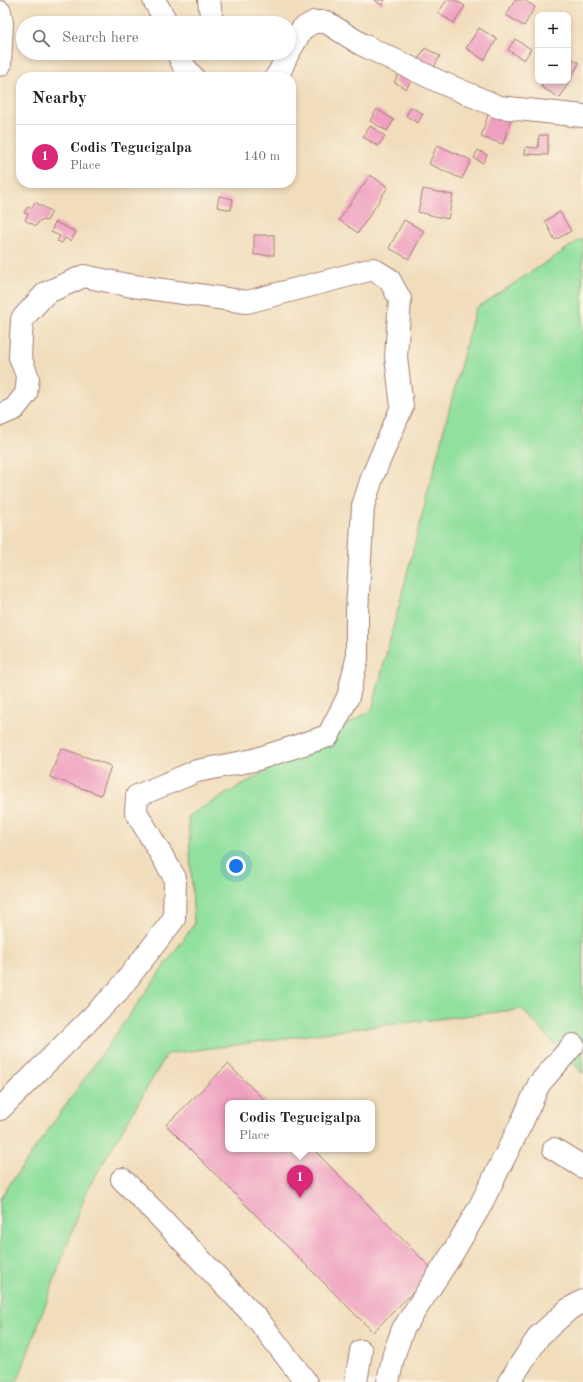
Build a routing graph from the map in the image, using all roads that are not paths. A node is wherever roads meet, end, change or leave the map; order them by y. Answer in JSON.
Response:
{"nodes":[{"id":1,"x":154,"y":0,"type":"edge"},
{"id":2,"x":209,"y":0,"type":"edge"},
{"id":3,"x":0,"y":12,"type":"edge"},
{"id":4,"x":163,"y":16,"type":"edge"},
{"id":5,"x":211,"y":16,"type":"edge"},
{"id":6,"x":296,"y":40,"type":"edge"},
{"id":7,"x":181,"y":60,"type":"edge"},
{"id":8,"x":286,"y":60,"type":"edge"},
{"id":9,"x":0,"y":65,"type":"edge"},
{"id":10,"x":189,"y":72,"type":"edge"},
{"id":11,"x":280,"y":72,"type":"edge"},
{"id":12,"x":583,"y":116,"type":"edge"},
{"id":13,"x":0,"y":416,"type":"edge"},
{"id":14,"x":573,"y":1045,"type":"dead end"},
{"id":15,"x":0,"y":1110,"type":"edge"},
{"id":16,"x":554,"y":1149,"type":"dead end"},
{"id":17,"x":583,"y":1167,"type":"edge"},
{"id":18,"x":122,"y":1179,"type":"dead end"},
{"id":19,"x":583,"y":1301,"type":"edge"},
{"id":20,"x":362,"y":1352,"type":"dead end"},
{"id":21,"x":306,"y":1382,"type":"edge"},
{"id":22,"x":356,"y":1382,"type":"edge"},
{"id":23,"x":388,"y":1382,"type":"edge"},
{"id":24,"x":509,"y":1382,"type":"edge"}],
"edges":[{"from":1,"to":4,"type":"street"},
{"from":2,"to":5,"type":"street"},
{"from":3,"to":9,"type":"street"},
{"from":6,"to":12,"type":"street"},
{"from":7,"to":10,"type":"street"},
{"from":8,"to":11,"type":"street"},
{"from":13,"to":15,"type":"street"},
{"from":14,"to":23,"type":"street"},
{"from":16,"to":17,"type":"street"},
{"from":18,"to":21,"type":"street"},
{"from":19,"to":24,"type":"street"},
{"from":20,"to":22,"type":"street"}]}
